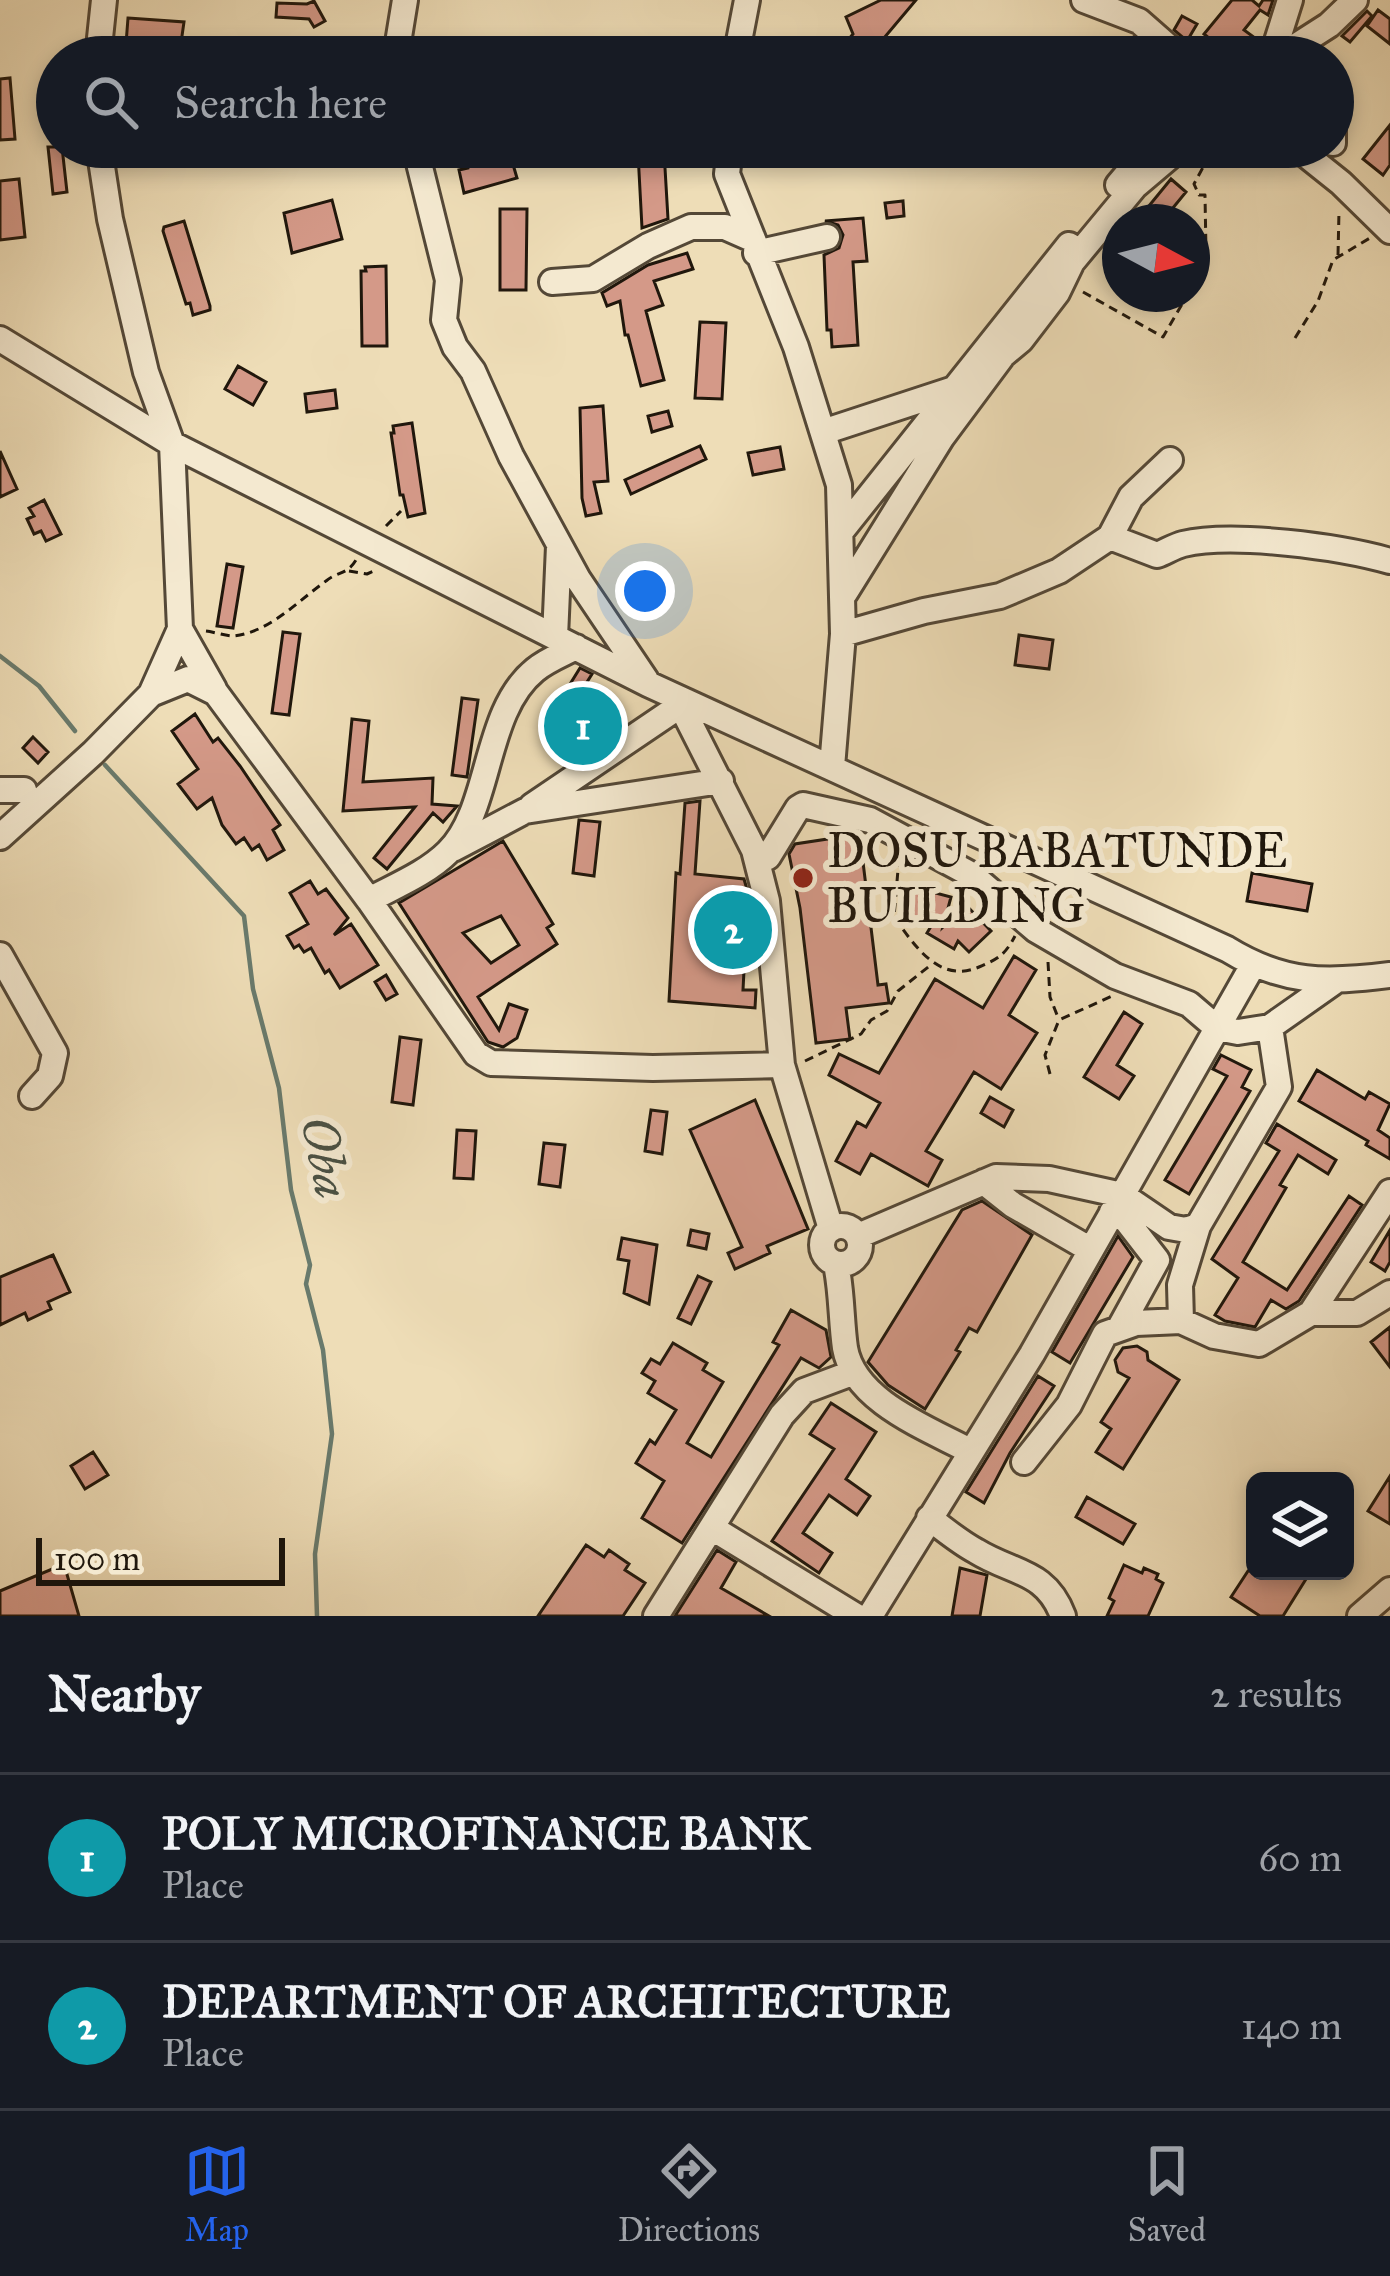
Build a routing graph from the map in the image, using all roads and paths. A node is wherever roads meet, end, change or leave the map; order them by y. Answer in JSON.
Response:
{"nodes":[{"id":1,"x":104,"y":0,"type":"edge"},
{"id":2,"x":405,"y":0,"type":"edge"},
{"id":3,"x":747,"y":0,"type":"edge"},
{"id":4,"x":1084,"y":0,"type":"edge"},
{"id":5,"x":1355,"y":0,"type":"edge"},
{"id":6,"x":1289,"y":7,"type":"edge"},
{"id":7,"x":100,"y":36,"type":"edge"},
{"id":8,"x":399,"y":36,"type":"edge"},
{"id":9,"x":740,"y":36,"type":"edge"},
{"id":10,"x":1156,"y":36,"type":"edge"},
{"id":11,"x":1281,"y":36,"type":"edge"},
{"id":12,"x":1316,"y":36,"type":"edge"},
{"id":13,"x":1324,"y":36,"type":"edge"},
{"id":14,"x":102,"y":168,"type":"edge"},
{"id":15,"x":420,"y":168,"type":"edge"},
{"id":16,"x":728,"y":168,"type":"edge"},
{"id":17,"x":1133,"y":168,"type":"edge"},
{"id":18,"x":1156,"y":168,"type":"edge"},
{"id":19,"x":1203,"y":168,"type":"edge"},
{"id":20,"x":1334,"y":168,"type":"edge"},
{"id":21,"x":1347,"y":168,"type":"edge"},
{"id":22,"x":1205,"y":204,"type":"edge"},
{"id":23,"x":1389,"y":230,"type":"edge"},
{"id":24,"x":826,"y":237,"type":"dead end"},
{"id":25,"x":753,"y":246,"type":"junction"},
{"id":26,"x":1338,"y":257,"type":"junction"},
{"id":27,"x":1063,"y":280,"type":"junction"},
{"id":28,"x":552,"y":282,"type":"dead end"},
{"id":29,"x":1102,"y":302,"type":"edge"},
{"id":30,"x":1119,"y":312,"type":"edge"},
{"id":31,"x":1178,"y":312,"type":"edge"},
{"id":32,"x":1295,"y":338,"type":"dead end"},
{"id":33,"x":0,"y":339,"type":"edge"},
{"id":34,"x":953,"y":389,"type":"junction"},
{"id":35,"x":823,"y":432,"type":"junction"},
{"id":36,"x":172,"y":444,"type":"junction"},
{"id":37,"x":1170,"y":460,"type":"dead end"},
{"id":38,"x":401,"y":511,"type":"dead end"},
{"id":39,"x":843,"y":529,"type":"junction"},
{"id":40,"x":1109,"y":537,"type":"junction"},
{"id":41,"x":368,"y":542,"type":"junction"},
{"id":42,"x":559,"y":544,"type":"junction"},
{"id":43,"x":1387,"y":558,"type":"edge"},
{"id":44,"x":844,"y":594,"type":"junction"},
{"id":45,"x":180,"y":628,"type":"junction"},
{"id":46,"x":843,"y":634,"type":"junction"},
{"id":47,"x":565,"y":642,"type":"junction"},
{"id":48,"x":648,"y":684,"type":"junction"},
{"id":49,"x":215,"y":693,"type":"junction"},
{"id":50,"x":151,"y":694,"type":"junction"},
{"id":51,"x":679,"y":702,"type":"junction"},
{"id":52,"x":832,"y":767,"type":"junction"},
{"id":53,"x":721,"y":781,"type":"junction"},
{"id":54,"x":525,"y":811,"type":"junction"},
{"id":55,"x":0,"y":837,"type":"edge"},
{"id":56,"x":903,"y":839,"type":"junction"},
{"id":57,"x":451,"y":850,"type":"junction"},
{"id":58,"x":757,"y":862,"type":"junction"},
{"id":59,"x":369,"y":900,"type":"junction"},
{"id":60,"x":1037,"y":929,"type":"junction"},
{"id":61,"x":0,"y":955,"type":"edge"},
{"id":62,"x":933,"y":963,"type":"junction"},
{"id":63,"x":1253,"y":965,"type":"junction"},
{"id":64,"x":1390,"y":975,"type":"edge"},
{"id":65,"x":1334,"y":982,"type":"junction"},
{"id":66,"x":1143,"y":986,"type":"junction"},
{"id":67,"x":1059,"y":1021,"type":"junction"},
{"id":68,"x":1270,"y":1027,"type":"junction"},
{"id":69,"x":1217,"y":1028,"type":"junction"},
{"id":70,"x":782,"y":1065,"type":"junction"},
{"id":71,"x":1050,"y":1074,"type":"dead end"},
{"id":72,"x":32,"y":1096,"type":"dead end"},
{"id":73,"x":984,"y":1182,"type":"junction"},
{"id":74,"x":1390,"y":1192,"type":"edge"},
{"id":75,"x":1117,"y":1204,"type":"junction"},
{"id":76,"x":1198,"y":1226,"type":"junction"},
{"id":77,"x":831,"y":1228,"type":"junction"},
{"id":78,"x":858,"y":1236,"type":"junction"},
{"id":79,"x":1091,"y":1250,"type":"junction"},
{"id":80,"x":836,"y":1264,"type":"junction"},
{"id":81,"x":1390,"y":1293,"type":"edge"},
{"id":82,"x":1311,"y":1313,"type":"junction"},
{"id":83,"x":1181,"y":1321,"type":"junction"},
{"id":84,"x":1118,"y":1329,"type":"junction"},
{"id":85,"x":852,"y":1373,"type":"junction"},
{"id":86,"x":970,"y":1450,"type":"junction"},
{"id":87,"x":1024,"y":1462,"type":"dead end"},
{"id":88,"x":929,"y":1518,"type":"junction"},
{"id":89,"x":712,"y":1528,"type":"junction"},
{"id":90,"x":1390,"y":1589,"type":"edge"},
{"id":91,"x":656,"y":1616,"type":"edge"},
{"id":92,"x":856,"y":1616,"type":"edge"},
{"id":93,"x":870,"y":1616,"type":"edge"},
{"id":94,"x":1063,"y":1616,"type":"edge"},
{"id":95,"x":1360,"y":1616,"type":"edge"}],
"edges":[{"from":1,"to":7,"type":"street"},
{"from":2,"to":8,"type":"street"},
{"from":3,"to":9,"type":"street"},
{"from":4,"to":10,"type":"street"},
{"from":5,"to":13,"type":"street"},
{"from":6,"to":11,"type":"street"},
{"from":6,"to":12,"type":"street"},
{"from":14,"to":36,"type":"street"},
{"from":15,"to":42,"type":"street"},
{"from":16,"to":25,"type":"street"},
{"from":17,"to":34,"type":"street"},
{"from":18,"to":27,"type":"street"},
{"from":19,"to":22,"type":"path"},
{"from":20,"to":26,"type":"path"},
{"from":21,"to":23,"type":"street"},
{"from":23,"to":26,"type":"path"},
{"from":24,"to":25,"type":"street"},
{"from":25,"to":28,"type":"street"},
{"from":25,"to":35,"type":"street"},
{"from":26,"to":32,"type":"path"},
{"from":27,"to":29,"type":"path"},
{"from":27,"to":44,"type":"street"},
{"from":30,"to":31,"type":"path"},
{"from":33,"to":36,"type":"street"},
{"from":34,"to":35,"type":"street"},
{"from":34,"to":39,"type":"street"},
{"from":35,"to":39,"type":"street"},
{"from":36,"to":41,"type":"street"},
{"from":36,"to":45,"type":"street"},
{"from":37,"to":40,"type":"street"},
{"from":38,"to":41,"type":"path"},
{"from":39,"to":44,"type":"street"},
{"from":40,"to":43,"type":"street"},
{"from":40,"to":46,"type":"street"},
{"from":41,"to":45,"type":"path"},
{"from":41,"to":47,"type":"street"},
{"from":42,"to":47,"type":"street"},
{"from":42,"to":48,"type":"street"},
{"from":44,"to":46,"type":"street"},
{"from":45,"to":49,"type":"street"},
{"from":45,"to":50,"type":"street"},
{"from":46,"to":52,"type":"street"},
{"from":47,"to":48,"type":"street"},
{"from":47,"to":57,"type":"street"},
{"from":48,"to":51,"type":"street"},
{"from":49,"to":50,"type":"street"},
{"from":49,"to":59,"type":"street"},
{"from":50,"to":55,"type":"street"},
{"from":51,"to":52,"type":"street"},
{"from":51,"to":53,"type":"street"},
{"from":51,"to":54,"type":"street"},
{"from":52,"to":63,"type":"street"},
{"from":53,"to":54,"type":"street"},
{"from":53,"to":58,"type":"street"},
{"from":54,"to":57,"type":"street"},
{"from":56,"to":58,"type":"street"},
{"from":56,"to":60,"type":"street"},
{"from":56,"to":62,"type":"path"},
{"from":57,"to":59,"type":"street"},
{"from":58,"to":70,"type":"street"},
{"from":59,"to":70,"type":"street"},
{"from":60,"to":62,"type":"path"},
{"from":60,"to":66,"type":"street"},
{"from":60,"to":67,"type":"path"},
{"from":61,"to":72,"type":"street"},
{"from":62,"to":70,"type":"path"},
{"from":63,"to":65,"type":"street"},
{"from":63,"to":69,"type":"street"},
{"from":64,"to":65,"type":"street"},
{"from":65,"to":68,"type":"street"},
{"from":66,"to":67,"type":"path"},
{"from":66,"to":69,"type":"street"},
{"from":67,"to":71,"type":"path"},
{"from":68,"to":69,"type":"street"},
{"from":68,"to":76,"type":"street"},
{"from":69,"to":75,"type":"street"},
{"from":70,"to":77,"type":"street"},
{"from":73,"to":75,"type":"street"},
{"from":73,"to":78,"type":"street"},
{"from":73,"to":79,"type":"street"},
{"from":74,"to":82,"type":"street"},
{"from":75,"to":76,"type":"street"},
{"from":75,"to":79,"type":"street"},
{"from":75,"to":84,"type":"street"},
{"from":76,"to":83,"type":"street"},
{"from":77,"to":78,"type":"street"},
{"from":77,"to":80,"type":"street"},
{"from":78,"to":80,"type":"street"},
{"from":79,"to":86,"type":"street"},
{"from":80,"to":85,"type":"street"},
{"from":81,"to":82,"type":"street"},
{"from":82,"to":83,"type":"street"},
{"from":83,"to":84,"type":"street"},
{"from":84,"to":87,"type":"street"},
{"from":85,"to":86,"type":"street"},
{"from":85,"to":89,"type":"street"},
{"from":86,"to":88,"type":"street"},
{"from":88,"to":93,"type":"street"},
{"from":88,"to":94,"type":"street"},
{"from":89,"to":91,"type":"street"},
{"from":89,"to":92,"type":"street"},
{"from":90,"to":95,"type":"street"}]}
